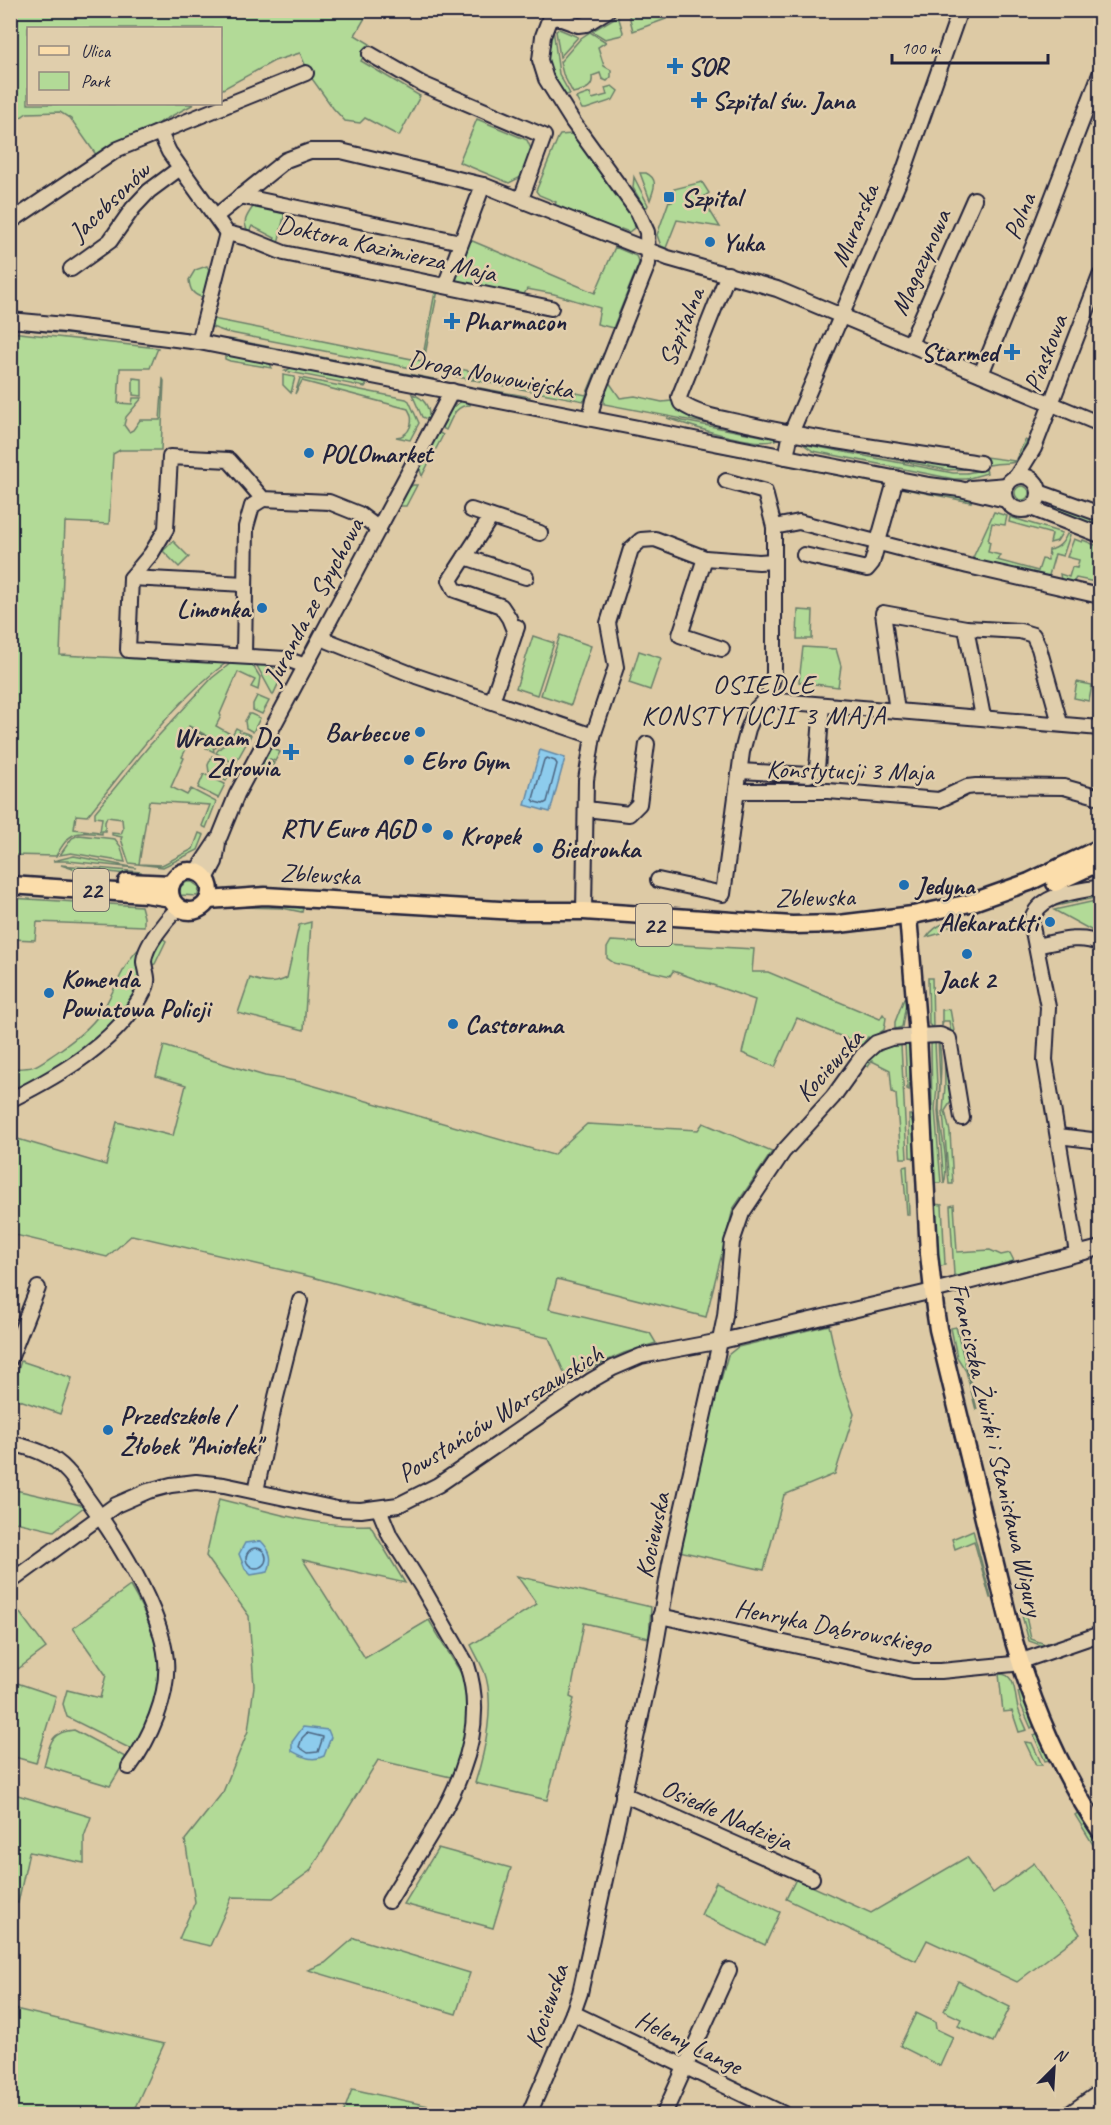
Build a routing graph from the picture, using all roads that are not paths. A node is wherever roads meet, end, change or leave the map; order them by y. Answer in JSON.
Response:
{"nodes":[{"id":1,"x":608,"y":10,"type":"edge"},
{"id":2,"x":960,"y":10,"type":"edge"},
{"id":3,"x":370,"y":54,"type":"dead end"},
{"id":4,"x":306,"y":73,"type":"dead end"},
{"id":5,"x":1101,"y":74,"type":"edge"},
{"id":6,"x":160,"y":133,"type":"junction"},
{"id":7,"x":180,"y":168,"type":"junction"},
{"id":8,"x":483,"y":185,"type":"junction"},
{"id":9,"x":240,"y":196,"type":"junction"},
{"id":10,"x":521,"y":199,"type":"junction"},
{"id":11,"x":974,"y":200,"type":"dead end"},
{"id":12,"x":216,"y":216,"type":"junction"},
{"id":13,"x":10,"y":222,"type":"edge"},
{"id":14,"x":227,"y":233,"type":"junction"},
{"id":15,"x":461,"y":242,"type":"junction"},
{"id":16,"x":648,"y":250,"type":"junction"},
{"id":17,"x":71,"y":269,"type":"dead end"},
{"id":18,"x":728,"y":274,"type":"junction"},
{"id":19,"x":1101,"y":276,"type":"edge"},
{"id":20,"x":445,"y":286,"type":"junction"},
{"id":21,"x":551,"y":308,"type":"dead end"},
{"id":22,"x":841,"y":316,"type":"junction"},
{"id":23,"x":10,"y":320,"type":"edge"},
{"id":24,"x":199,"y":342,"type":"junction"},
{"id":25,"x":910,"y":344,"type":"junction"},
{"id":26,"x":981,"y":374,"type":"junction"},
{"id":27,"x":452,"y":391,"type":"junction"},
{"id":28,"x":1051,"y":402,"type":"junction"},
{"id":29,"x":590,"y":418,"type":"junction"},
{"id":30,"x":1101,"y":424,"type":"edge"},
{"id":31,"x":791,"y":433,"type":"junction"},
{"id":32,"x":1034,"y":448,"type":"junction"},
{"id":33,"x":786,"y":457,"type":"junction"},
{"id":34,"x":980,"y":463,"type":"dead end"},
{"id":35,"x":896,"y":478,"type":"junction"},
{"id":36,"x":1031,"y":478,"type":"junction"},
{"id":37,"x":726,"y":481,"type":"dead end"},
{"id":38,"x":1011,"y":481,"type":"junction"},
{"id":39,"x":960,"y":489,"type":"junction"},
{"id":40,"x":1039,"y":492,"type":"junction"},
{"id":41,"x":263,"y":499,"type":"junction"},
{"id":42,"x":1006,"y":500,"type":"junction"},
{"id":43,"x":1031,"y":507,"type":"junction"},
{"id":44,"x":471,"y":510,"type":"dead end"},
{"id":45,"x":1101,"y":514,"type":"edge"},
{"id":46,"x":491,"y":517,"type":"junction"},
{"id":47,"x":774,"y":527,"type":"junction"},
{"id":48,"x":379,"y":529,"type":"junction"},
{"id":49,"x":540,"y":533,"type":"dead end"},
{"id":50,"x":1101,"y":535,"type":"edge"},
{"id":51,"x":876,"y":543,"type":"junction"},
{"id":52,"x":804,"y":555,"type":"dead end"},
{"id":53,"x":465,"y":557,"type":"junction"},
{"id":54,"x":705,"y":558,"type":"junction"},
{"id":55,"x":774,"y":561,"type":"junction"},
{"id":56,"x":526,"y":577,"type":"dead end"},
{"id":57,"x":131,"y":578,"type":"junction"},
{"id":58,"x":244,"y":584,"type":"junction"},
{"id":59,"x":1101,"y":596,"type":"edge"},
{"id":60,"x":966,"y":628,"type":"junction"},
{"id":61,"x":321,"y":638,"type":"junction"},
{"id":62,"x":722,"y":649,"type":"dead end"},
{"id":63,"x":244,"y":656,"type":"junction"},
{"id":64,"x":306,"y":666,"type":"junction"},
{"id":65,"x":768,"y":697,"type":"junction"},
{"id":66,"x":492,"y":701,"type":"junction"},
{"id":67,"x":822,"y":705,"type":"junction"},
{"id":68,"x":897,"y":711,"type":"junction"},
{"id":69,"x":983,"y":717,"type":"junction"},
{"id":70,"x":1060,"y":723,"type":"junction"},
{"id":71,"x":1101,"y":728,"type":"edge"},
{"id":72,"x":593,"y":735,"type":"junction"},
{"id":73,"x":647,"y":744,"type":"dead end"},
{"id":74,"x":740,"y":771,"type":"junction"},
{"id":75,"x":738,"y":791,"type":"junction"},
{"id":76,"x":1101,"y":797,"type":"edge"},
{"id":77,"x":585,"y":809,"type":"junction"},
{"id":78,"x":1101,"y":848,"type":"edge"},
{"id":79,"x":1101,"y":862,"type":"edge"},
{"id":80,"x":10,"y":875,"type":"edge"},
{"id":81,"x":658,"y":880,"type":"dead end"},
{"id":82,"x":205,"y":884,"type":"junction"},
{"id":83,"x":10,"y":885,"type":"edge"},
{"id":84,"x":1101,"y":887,"type":"edge"},
{"id":85,"x":173,"y":896,"type":"junction"},
{"id":86,"x":516,"y":911,"type":"junction"},
{"id":87,"x":584,"y":911,"type":"junction"},
{"id":88,"x":909,"y":921,"type":"junction"},
{"id":89,"x":1101,"y":944,"type":"edge"},
{"id":90,"x":1036,"y":946,"type":"junction"},
{"id":91,"x":918,"y":1036,"type":"junction"},
{"id":92,"x":10,"y":1100,"type":"edge"},
{"id":93,"x":962,"y":1118,"type":"dead end"},
{"id":94,"x":1058,"y":1136,"type":"junction"},
{"id":95,"x":1101,"y":1141,"type":"edge"},
{"id":96,"x":1101,"y":1248,"type":"edge"},
{"id":97,"x":1077,"y":1253,"type":"junction"},
{"id":98,"x":38,"y":1288,"type":"dead end"},
{"id":99,"x":933,"y":1291,"type":"junction"},
{"id":100,"x":300,"y":1301,"type":"dead end"},
{"id":101,"x":720,"y":1341,"type":"junction"},
{"id":102,"x":10,"y":1359,"type":"edge"},
{"id":103,"x":10,"y":1443,"type":"edge"},
{"id":104,"x":256,"y":1491,"type":"junction"},
{"id":105,"x":379,"y":1509,"type":"junction"},
{"id":106,"x":100,"y":1516,"type":"junction"},
{"id":107,"x":10,"y":1582,"type":"edge"},
{"id":108,"x":660,"y":1616,"type":"junction"},
{"id":109,"x":1101,"y":1634,"type":"edge"},
{"id":110,"x":1020,"y":1663,"type":"junction"},
{"id":111,"x":129,"y":1767,"type":"dead end"},
{"id":112,"x":623,"y":1794,"type":"junction"},
{"id":113,"x":1101,"y":1830,"type":"edge"},
{"id":114,"x":813,"y":1878,"type":"dead end"},
{"id":115,"x":390,"y":1901,"type":"dead end"},
{"id":116,"x":729,"y":1970,"type":"dead end"},
{"id":117,"x":573,"y":2013,"type":"junction"},
{"id":118,"x":686,"y":2067,"type":"junction"},
{"id":119,"x":1101,"y":2092,"type":"edge"},
{"id":120,"x":529,"y":2115,"type":"edge"},
{"id":121,"x":664,"y":2115,"type":"edge"},
{"id":122,"x":784,"y":2115,"type":"edge"},
{"id":123,"x":1069,"y":2115,"type":"edge"}],
"edges":[{"from":1,"to":16,"type":"street"},
{"from":2,"to":22,"type":"street","name":"Murarska"},
{"from":3,"to":10,"type":"street"},
{"from":4,"to":6,"type":"street"},
{"from":5,"to":26,"type":"street","name":"Polna"},
{"from":6,"to":7,"type":"street"},
{"from":6,"to":13,"type":"street"},
{"from":7,"to":12,"type":"street"},
{"from":7,"to":17,"type":"street","name":"Jacobsonów"},
{"from":8,"to":9,"type":"street","name":"Magazynowa"},
{"from":8,"to":10,"type":"street","name":"Magazynowa"},
{"from":8,"to":15,"type":"street"},
{"from":9,"to":12,"type":"street","name":"Magazynowa"},
{"from":9,"to":15,"type":"street"},
{"from":10,"to":16,"type":"street","name":"Magazynowa"},
{"from":11,"to":25,"type":"street","name":"Magazynowa"},
{"from":12,"to":14,"type":"street"},
{"from":14,"to":20,"type":"street","name":"Doktora Kazimierza Maja"},
{"from":14,"to":24,"type":"street"},
{"from":15,"to":20,"type":"street"},
{"from":16,"to":18,"type":"street","name":"Magazynowa"},
{"from":16,"to":29,"type":"street"},
{"from":18,"to":22,"type":"street","name":"Magazynowa"},
{"from":18,"to":31,"type":"street","name":"Szpitalna"},
{"from":19,"to":28,"type":"street","name":"Piaskowa"},
{"from":20,"to":21,"type":"street","name":"Doktora Kazimierza Maja"},
{"from":22,"to":25,"type":"street","name":"Magazynowa"},
{"from":22,"to":31,"type":"street","name":"Murarska"},
{"from":23,"to":24,"type":"street","name":"Droga Nowowiejska"},
{"from":24,"to":27,"type":"street","name":"Droga Nowowiejska"},
{"from":25,"to":26,"type":"street","name":"Magazynowa"},
{"from":26,"to":28,"type":"street","name":"Magazynowa"},
{"from":27,"to":29,"type":"street","name":"Droga Nowowiejska"},
{"from":27,"to":48,"type":"street","name":"Juranda ze Spychowa"},
{"from":28,"to":30,"type":"street","name":"Magazynowa"},
{"from":28,"to":32,"type":"street","name":"Piaskowa"},
{"from":29,"to":33,"type":"street","name":"Droga Nowowiejska"},
{"from":31,"to":33,"type":"street","name":"Murarska"},
{"from":31,"to":34,"type":"street"},
{"from":32,"to":36,"type":"street","name":"Piaskowa"},
{"from":32,"to":38,"type":"street","name":"Piaskowa"},
{"from":33,"to":35,"type":"street","name":"Droga Nowowiejska"},
{"from":35,"to":39,"type":"street","name":"Droga Nowowiejska"},
{"from":35,"to":51,"type":"street"},
{"from":36,"to":38,"type":"street"},
{"from":36,"to":40,"type":"street"},
{"from":37,"to":47,"type":"street","name":"Konstytucji 3 Maja"},
{"from":38,"to":39,"type":"street","name":"Droga Nowowiejska"},
{"from":38,"to":42,"type":"street"},
{"from":39,"to":42,"type":"street","name":"Droga Nowowiejska"},
{"from":40,"to":43,"type":"street"},
{"from":40,"to":45,"type":"street"},
{"from":41,"to":48,"type":"street"},
{"from":41,"to":57,"type":"street"},
{"from":41,"to":58,"type":"street"},
{"from":42,"to":43,"type":"street"},
{"from":43,"to":50,"type":"street"},
{"from":44,"to":46,"type":"street"},
{"from":46,"to":49,"type":"street"},
{"from":46,"to":53,"type":"street"},
{"from":47,"to":51,"type":"street"},
{"from":47,"to":55,"type":"street","name":"Konstytucji 3 Maja"},
{"from":48,"to":61,"type":"street","name":"Juranda ze Spychowa"},
{"from":51,"to":52,"type":"street"},
{"from":51,"to":59,"type":"street"},
{"from":53,"to":56,"type":"street"},
{"from":53,"to":66,"type":"street"},
{"from":54,"to":55,"type":"street"},
{"from":54,"to":62,"type":"street"},
{"from":54,"to":72,"type":"street"},
{"from":55,"to":65,"type":"street","name":"Konstytucji 3 Maja"},
{"from":57,"to":58,"type":"street"},
{"from":57,"to":63,"type":"street"},
{"from":58,"to":63,"type":"street"},
{"from":60,"to":68,"type":"street"},
{"from":60,"to":69,"type":"street"},
{"from":60,"to":70,"type":"street"},
{"from":61,"to":64,"type":"street","name":"Juranda ze Spychowa"},
{"from":61,"to":66,"type":"street"},
{"from":63,"to":64,"type":"street"},
{"from":64,"to":82,"type":"street","name":"Juranda ze Spychowa"},
{"from":65,"to":67,"type":"street"},
{"from":65,"to":74,"type":"street","name":"Konstytucji 3 Maja"},
{"from":66,"to":72,"type":"street"},
{"from":67,"to":68,"type":"street"},
{"from":67,"to":74,"type":"street"},
{"from":68,"to":69,"type":"street"},
{"from":69,"to":70,"type":"street"},
{"from":70,"to":71,"type":"street"},
{"from":72,"to":77,"type":"street"},
{"from":73,"to":77,"type":"street"},
{"from":74,"to":75,"type":"street","name":"Konstytucji 3 Maja"},
{"from":75,"to":76,"type":"street","name":"Konstytucji 3 Maja"},
{"from":75,"to":81,"type":"street","name":"Konstytucji 3 Maja"},
{"from":77,"to":87,"type":"street"},
{"from":78,"to":88,"type":"main road","name":"Zblewska","number":"22"},
{"from":79,"to":88,"type":"main road","name":"Zblewska","number":"22"},
{"from":80,"to":85,"type":"main road","number":"22"},
{"from":82,"to":85,"type":"main road","number":"22"},
{"from":82,"to":85,"type":"main road","number":"22"},
{"from":82,"to":86,"type":"main road","name":"Zblewska","number":"22"},
{"from":83,"to":85,"type":"main road","number":"22"},
{"from":84,"to":90,"type":"street"},
{"from":85,"to":92,"type":"street"},
{"from":86,"to":87,"type":"main road","name":"Zblewska","number":"22"},
{"from":86,"to":88,"type":"main road","name":"Zblewska","number":"22"},
{"from":87,"to":88,"type":"main road","name":"Zblewska","number":"22"},
{"from":88,"to":91,"type":"main road","name":"Franciszka Żwirki i Stanisława Wigury"},
{"from":89,"to":90,"type":"street"},
{"from":90,"to":94,"type":"street"},
{"from":91,"to":93,"type":"street","name":"Kociewska"},
{"from":91,"to":99,"type":"main road","name":"Franciszka Żwirki i Stanisława Wigury"},
{"from":91,"to":101,"type":"street","name":"Kociewska"},
{"from":94,"to":95,"type":"street"},
{"from":94,"to":97,"type":"street"},
{"from":96,"to":97,"type":"street","name":"Powstańców Warszawskich"},
{"from":97,"to":99,"type":"street","name":"Powstańców Warszawskich"},
{"from":98,"to":102,"type":"street"},
{"from":99,"to":101,"type":"street","name":"Powstańców Warszawskich"},
{"from":99,"to":110,"type":"main road","name":"Franciszka Żwirki i Stanisława Wigury"},
{"from":100,"to":104,"type":"street"},
{"from":101,"to":105,"type":"street","name":"Powstańców Warszawskich"},
{"from":101,"to":108,"type":"street","name":"Kociewska"},
{"from":103,"to":106,"type":"street"},
{"from":104,"to":105,"type":"street","name":"Powstańców Warszawskich"},
{"from":104,"to":106,"type":"street","name":"Powstańców Warszawskich"},
{"from":105,"to":115,"type":"street"},
{"from":106,"to":107,"type":"street","name":"Powstańców Warszawskich"},
{"from":106,"to":111,"type":"street"},
{"from":108,"to":110,"type":"street","name":"Henryka Dąbrowskiego"},
{"from":108,"to":112,"type":"street","name":"Kociewska"},
{"from":109,"to":110,"type":"street","name":"Henryka Dąbrowskiego"},
{"from":110,"to":113,"type":"main road","name":"Franciszka Żwirki i Stanisława Wigury"},
{"from":112,"to":114,"type":"street","name":"Osiedle Nadzieja"},
{"from":112,"to":117,"type":"street","name":"Kociewska"},
{"from":116,"to":118,"type":"street"},
{"from":117,"to":118,"type":"street","name":"Heleny Lange"},
{"from":117,"to":120,"type":"street","name":"Kociewska"},
{"from":118,"to":121,"type":"street"},
{"from":118,"to":122,"type":"street","name":"Heleny Lange"},
{"from":119,"to":123,"type":"street"}]}
